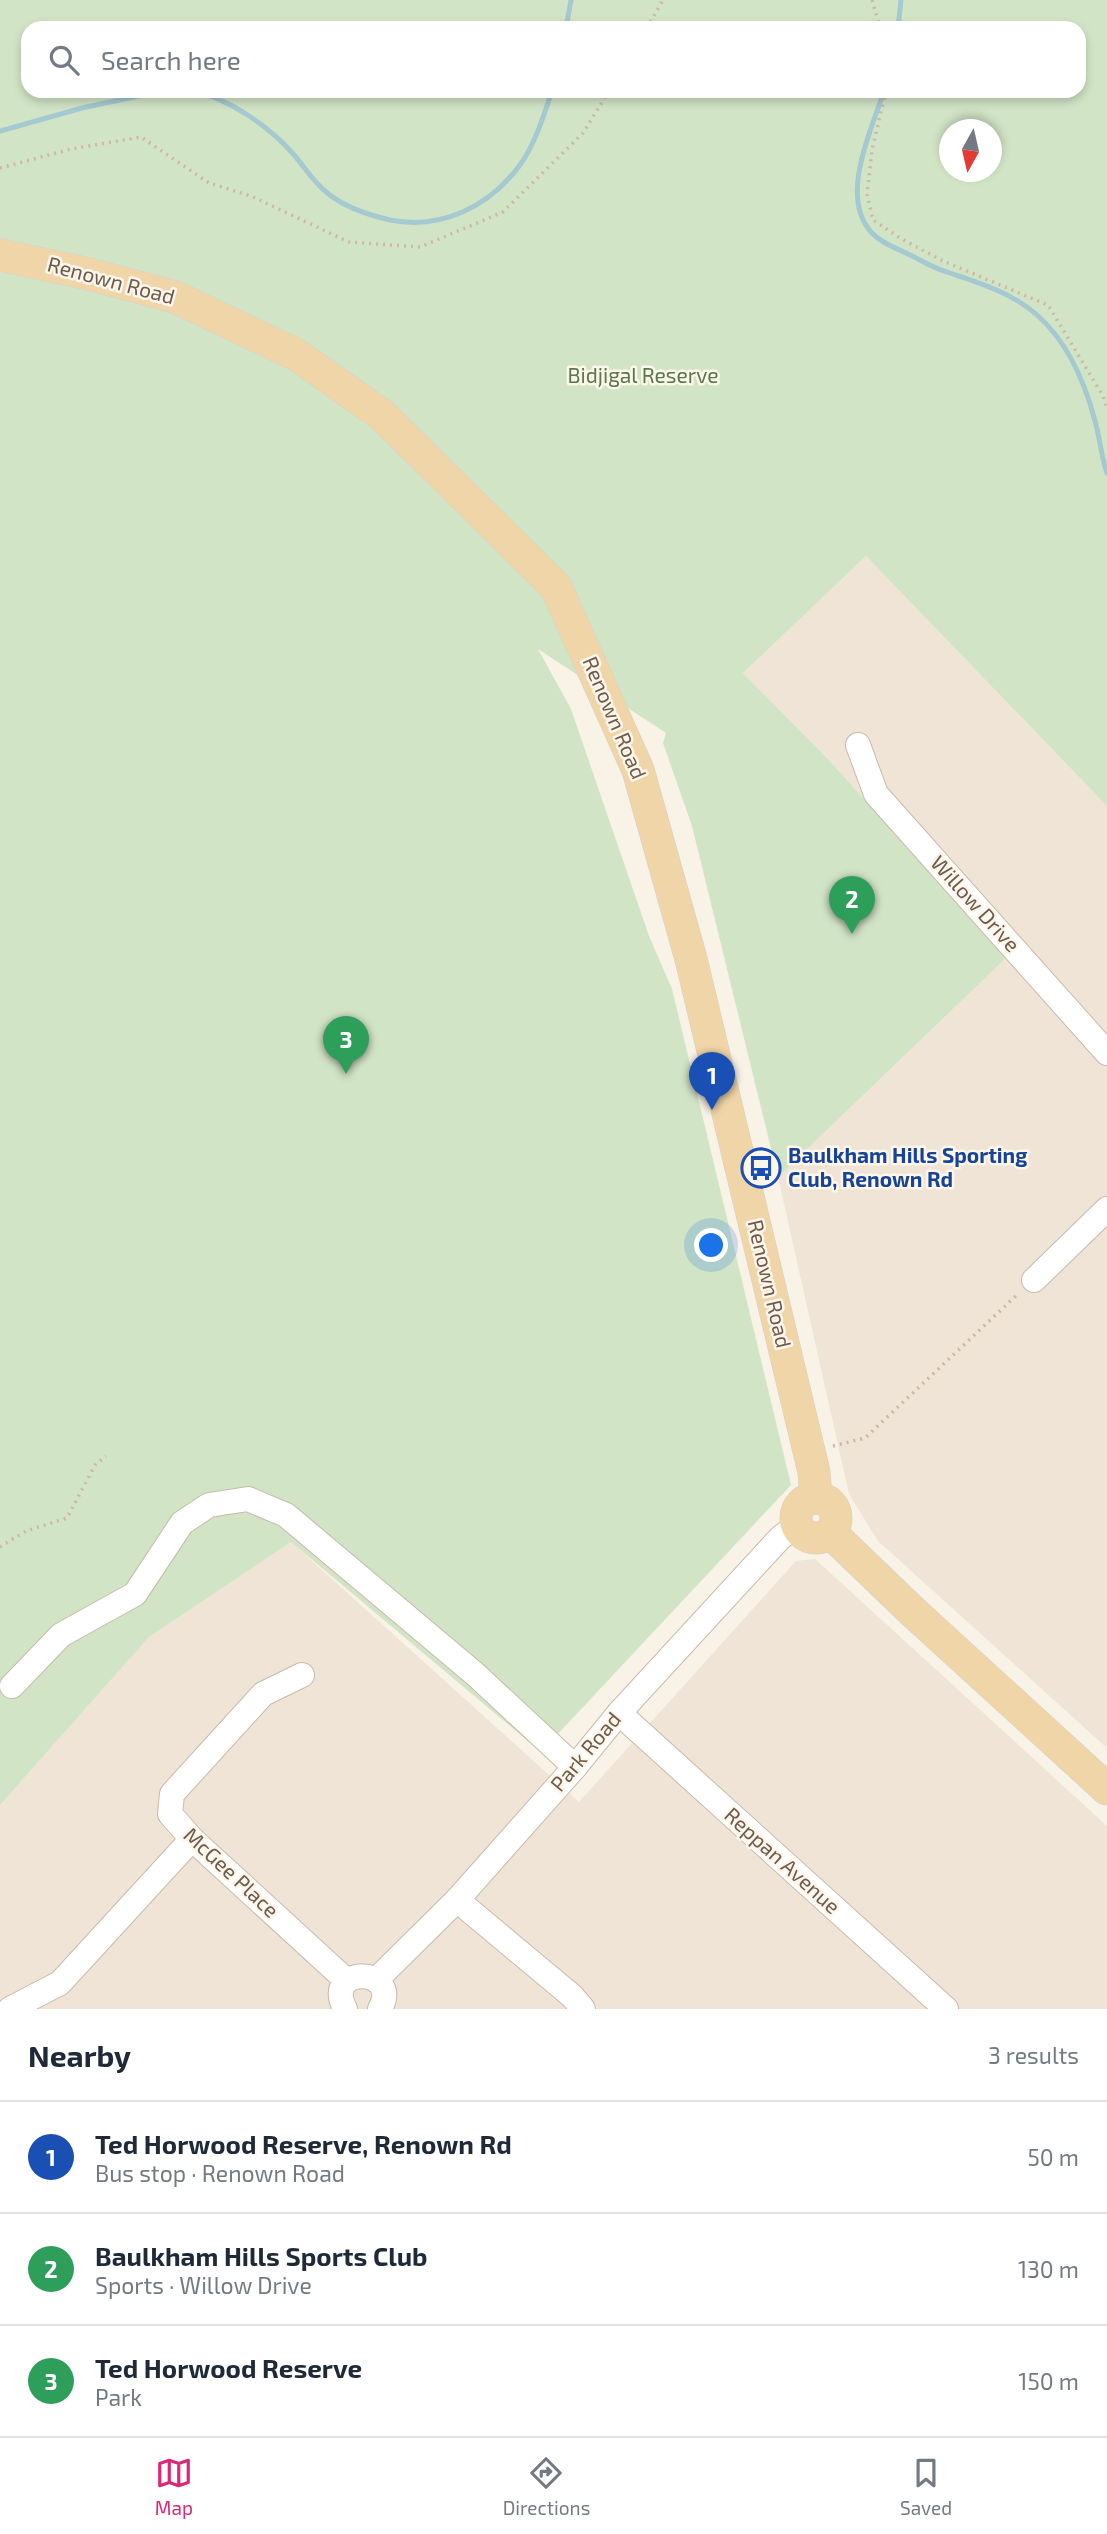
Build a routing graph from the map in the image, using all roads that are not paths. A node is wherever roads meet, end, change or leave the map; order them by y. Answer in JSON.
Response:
{"nodes":[{"id":1,"x":14,"y":257,"type":"edge"},
{"id":2,"x":858,"y":745,"type":"dead end"},
{"id":3,"x":1107,"y":1053,"type":"edge"},
{"id":4,"x":1107,"y":1209,"type":"edge"},
{"id":5,"x":1034,"y":1280,"type":"road end"},
{"id":6,"x":816,"y":1498,"type":"junction"},
{"id":7,"x":797,"y":1525,"type":"junction"},
{"id":8,"x":831,"y":1533,"type":"junction"},
{"id":9,"x":302,"y":1675,"type":"dead end"},
{"id":10,"x":12,"y":1686,"type":"dead end"},
{"id":11,"x":619,"y":1713,"type":"junction"},
{"id":12,"x":575,"y":1767,"type":"junction"},
{"id":13,"x":1107,"y":1789,"type":"edge"},
{"id":14,"x":192,"y":1839,"type":"junction"},
{"id":15,"x":457,"y":1900,"type":"junction"},
{"id":16,"x":376,"y":1980,"type":"junction"},
{"id":17,"x":347,"y":1981,"type":"junction"},
{"id":18,"x":9,"y":2009,"type":"edge"},
{"id":19,"x":345,"y":2009,"type":"edge"},
{"id":20,"x":380,"y":2009,"type":"edge"},
{"id":21,"x":583,"y":2009,"type":"edge"},
{"id":22,"x":946,"y":2009,"type":"edge"}],
"edges":[{"from":1,"to":6,"type":"main road","name":"Renown Road"},
{"from":2,"to":3,"type":"street","name":"Willow Drive"},
{"from":4,"to":5,"type":"street"},
{"from":6,"to":7,"type":"main road"},
{"from":6,"to":8,"type":"main road"},
{"from":7,"to":8,"type":"main road"},
{"from":7,"to":11,"type":"street","name":"Park Road"},
{"from":8,"to":13,"type":"main road"},
{"from":9,"to":14,"type":"street","name":"McGee Place"},
{"from":10,"to":12,"type":"street"},
{"from":11,"to":12,"type":"street","name":"Park Road"},
{"from":11,"to":22,"type":"street","name":"Reppan Avenue"},
{"from":12,"to":15,"type":"street","name":"Park Road"},
{"from":14,"to":17,"type":"street","name":"McGee Place"},
{"from":14,"to":18,"type":"street"},
{"from":15,"to":16,"type":"street","name":"Park Road"},
{"from":15,"to":21,"type":"street"},
{"from":16,"to":17,"type":"street"},
{"from":16,"to":20,"type":"street"},
{"from":17,"to":19,"type":"street"}]}
